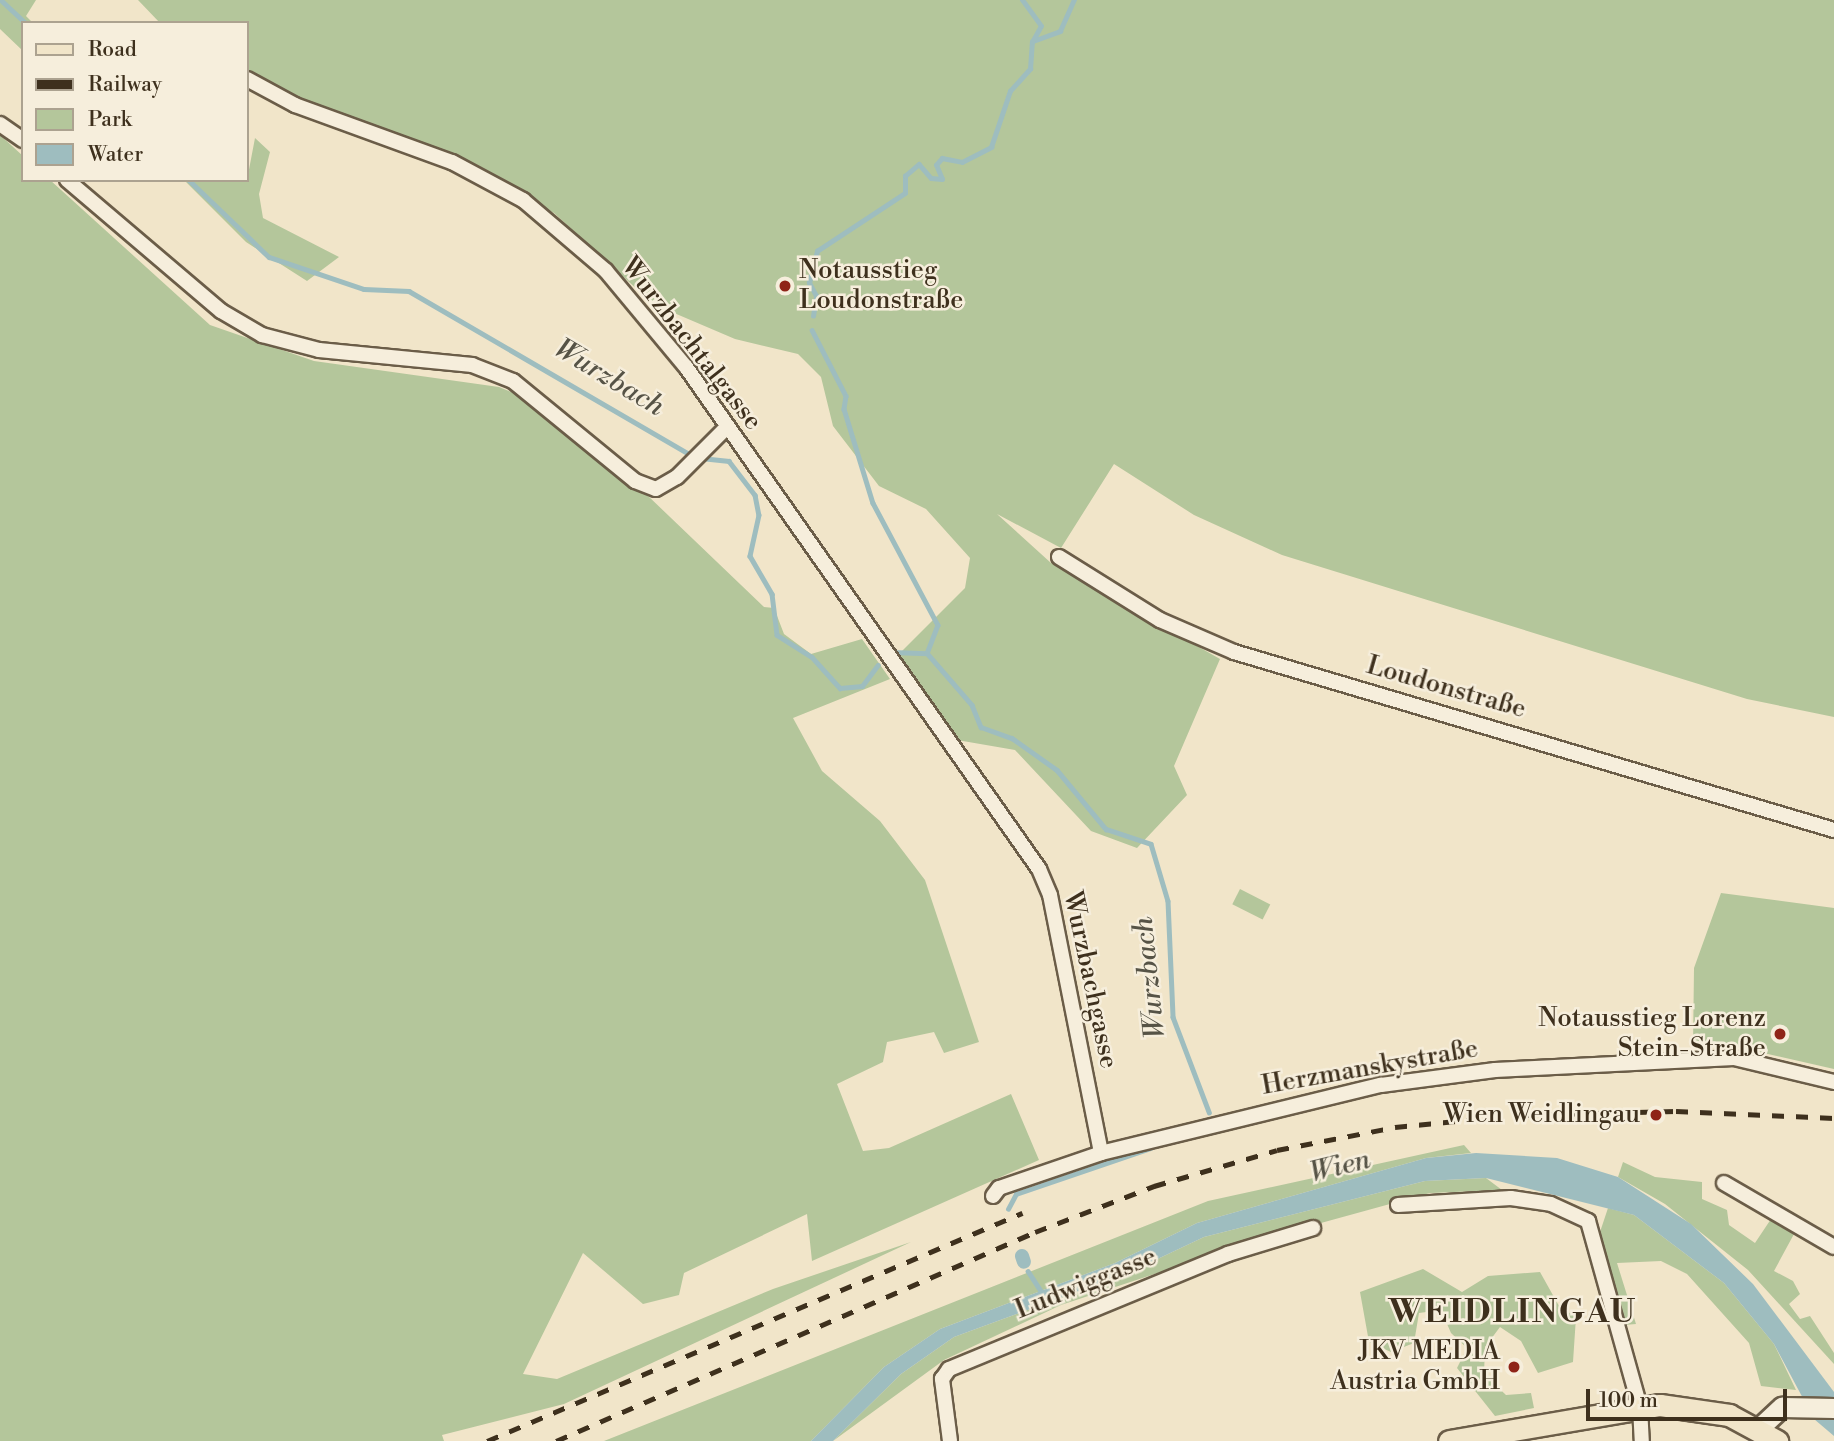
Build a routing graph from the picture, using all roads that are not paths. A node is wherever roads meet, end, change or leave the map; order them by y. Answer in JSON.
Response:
{"nodes":[{"id":1,"x":248,"y":80,"type":"edge"},
{"id":2,"x":0,"y":124,"type":"edge"},
{"id":3,"x":21,"y":139,"type":"edge"},
{"id":4,"x":69,"y":182,"type":"edge"},
{"id":5,"x":727,"y":427,"type":"junction"},
{"id":6,"x":1059,"y":557,"type":"dead end"},
{"id":7,"x":898,"y":672,"type":"joint"},
{"id":8,"x":1834,"y":830,"type":"edge"},
{"id":9,"x":1834,"y":1082,"type":"edge"},
{"id":10,"x":1101,"y":1153,"type":"junction"},
{"id":11,"x":1724,"y":1183,"type":"dead end"},
{"id":12,"x":993,"y":1196,"type":"dead end"},
{"id":13,"x":1398,"y":1205,"type":"dead end"},
{"id":14,"x":1313,"y":1228,"type":"dead end"},
{"id":15,"x":1834,"y":1247,"type":"edge"},
{"id":16,"x":1640,"y":1408,"type":"junction"},
{"id":17,"x":1834,"y":1408,"type":"edge"},
{"id":18,"x":1758,"y":1429,"type":"junction"},
{"id":19,"x":950,"y":1441,"type":"edge"},
{"id":20,"x":1449,"y":1441,"type":"edge"},
{"id":21,"x":1642,"y":1441,"type":"edge"},
{"id":22,"x":1777,"y":1441,"type":"edge"}],
"edges":[{"from":1,"to":5,"type":"street","name":"Wurzbachtalgasse"},
{"from":2,"to":3,"type":"street"},
{"from":4,"to":5,"type":"street"},
{"from":5,"to":7,"type":"street","name":"Wurzbachtalgasse"},
{"from":6,"to":8,"type":"street","name":"Loudonstraße"},
{"from":7,"to":10,"type":"street","name":"Wurzbachgasse"},
{"from":9,"to":10,"type":"street","name":"Herzmanskystraße"},
{"from":10,"to":12,"type":"street"},
{"from":11,"to":15,"type":"street"},
{"from":13,"to":16,"type":"street"},
{"from":14,"to":19,"type":"street","name":"Ludwiggasse"},
{"from":16,"to":18,"type":"main road"},
{"from":16,"to":20,"type":"main road"},
{"from":16,"to":21,"type":"street"},
{"from":17,"to":18,"type":"main road"},
{"from":18,"to":22,"type":"main road"}]}
